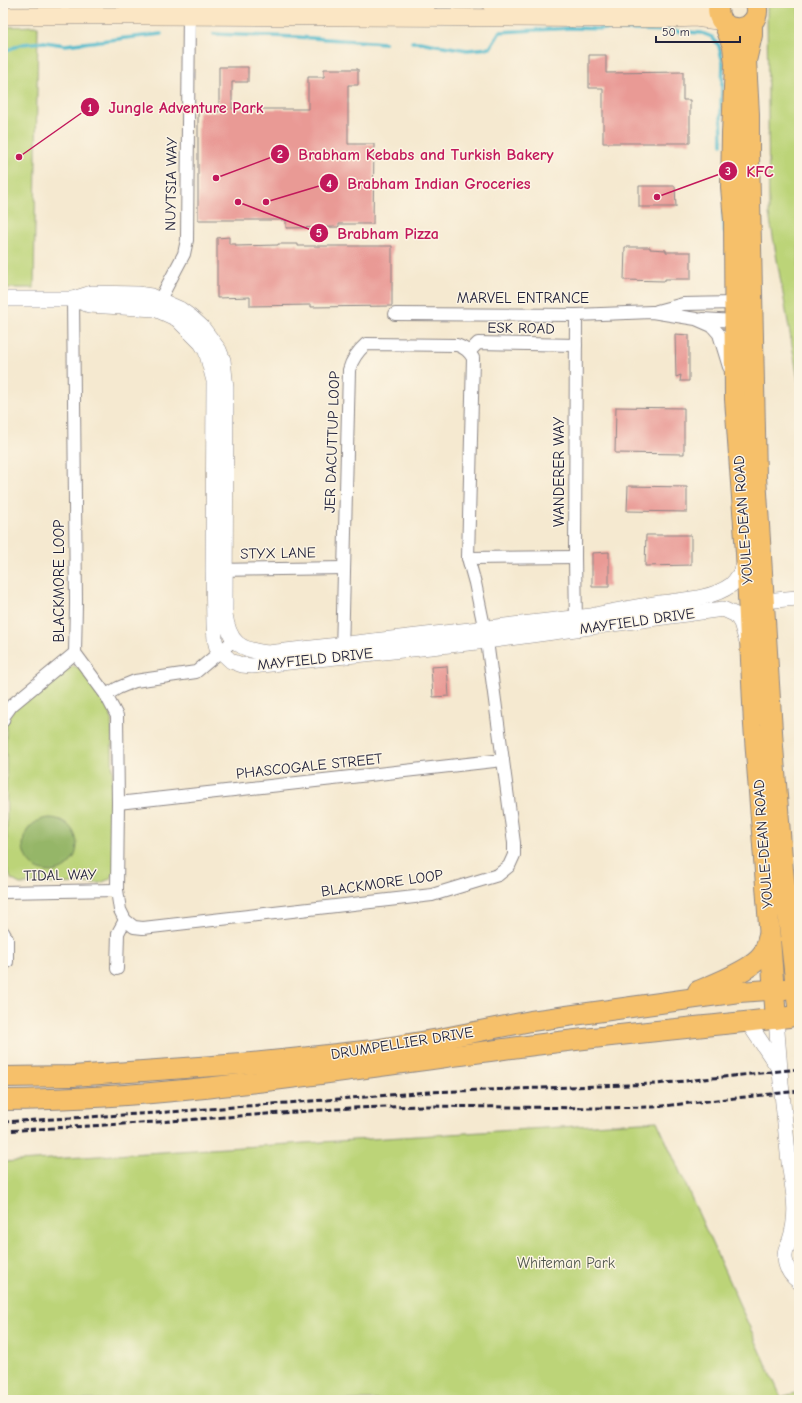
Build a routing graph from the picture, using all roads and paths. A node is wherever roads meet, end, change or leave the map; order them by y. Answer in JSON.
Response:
{"nodes":[{"id":1,"x":127,"y":3,"type":"edge"},
{"id":2,"x":225,"y":3,"type":"edge"},
{"id":3,"x":428,"y":3,"type":"edge"},
{"id":4,"x":490,"y":3,"type":"edge"},
{"id":5,"x":343,"y":4,"type":"edge"},
{"id":6,"x":189,"y":10,"type":"edge"},
{"id":7,"x":720,"y":12,"type":"edge"},
{"id":8,"x":754,"y":13,"type":"edge"},
{"id":9,"x":3,"y":16,"type":"edge"},
{"id":10,"x":752,"y":284,"type":"junction"},
{"id":11,"x":3,"y":299,"type":"edge"},
{"id":12,"x":73,"y":300,"type":"junction"},
{"id":13,"x":157,"y":304,"type":"junction"},
{"id":14,"x":652,"y":312,"type":"junction"},
{"id":15,"x":738,"y":312,"type":"junction"},
{"id":16,"x":395,"y":314,"type":"dead end"},
{"id":17,"x":576,"y":315,"type":"junction"},
{"id":18,"x":696,"y":319,"type":"junction"},
{"id":19,"x":754,"y":344,"type":"junction"},
{"id":20,"x":576,"y":345,"type":"junction"},
{"id":21,"x":469,"y":352,"type":"junction"},
{"id":22,"x":735,"y":399,"type":"junction"},
{"id":23,"x":575,"y":557,"type":"junction"},
{"id":24,"x":468,"y":558,"type":"junction"},
{"id":25,"x":746,"y":562,"type":"junction"},
{"id":26,"x":344,"y":568,"type":"junction"},
{"id":27,"x":219,"y":570,"type":"junction"},
{"id":28,"x":799,"y":599,"type":"edge"},
{"id":29,"x":765,"y":601,"type":"junction"},
{"id":30,"x":576,"y":624,"type":"junction"},
{"id":31,"x":750,"y":632,"type":"junction"},
{"id":32,"x":485,"y":634,"type":"junction"},
{"id":33,"x":234,"y":640,"type":"junction"},
{"id":34,"x":342,"y":650,"type":"junction"},
{"id":35,"x":221,"y":652,"type":"junction"},
{"id":36,"x":75,"y":653,"type":"junction"},
{"id":37,"x":750,"y":669,"type":"junction"},
{"id":38,"x":106,"y":695,"type":"junction"},
{"id":39,"x":3,"y":718,"type":"edge"},
{"id":40,"x":502,"y":760,"type":"junction"},
{"id":41,"x":118,"y":803,"type":"junction"},
{"id":42,"x":3,"y":882,"type":"edge"},
{"id":43,"x":117,"y":890,"type":"junction"},
{"id":44,"x":3,"y":892,"type":"edge"},
{"id":45,"x":3,"y":898,"type":"edge"},
{"id":46,"x":787,"y":909,"type":"junction"},
{"id":47,"x":125,"y":920,"type":"junction"},
{"id":48,"x":3,"y":932,"type":"edge"},
{"id":49,"x":799,"y":932,"type":"edge"},
{"id":50,"x":770,"y":933,"type":"junction"},
{"id":51,"x":7,"y":962,"type":"dead end"},
{"id":52,"x":117,"y":969,"type":"dead end"},
{"id":53,"x":797,"y":989,"type":"edge"},
{"id":54,"x":773,"y":990,"type":"junction"},
{"id":55,"x":678,"y":1001,"type":"junction"},
{"id":56,"x":799,"y":1016,"type":"edge"},
{"id":57,"x":776,"y":1019,"type":"junction"},
{"id":58,"x":747,"y":1021,"type":"junction"},
{"id":59,"x":780,"y":1071,"type":"junction"},
{"id":60,"x":3,"y":1077,"type":"edge"},
{"id":61,"x":3,"y":1100,"type":"edge"},
{"id":62,"x":794,"y":1239,"type":"edge"},
{"id":63,"x":799,"y":1282,"type":"edge"}],
"edges":[{"from":1,"to":6,"type":"main road"},
{"from":2,"to":5,"type":"main road"},
{"from":2,"to":6,"type":"main road"},
{"from":3,"to":5,"type":"main road"},
{"from":4,"to":7,"type":"main road"},
{"from":6,"to":7,"type":"main road"},
{"from":6,"to":9,"type":"main road"},
{"from":6,"to":13,"type":"street","name":"NUYTSIA WAY"},
{"from":7,"to":8,"type":"main road"},
{"from":7,"to":15,"type":"main road","name":"YOULE-DEAN ROAD"},
{"from":8,"to":10,"type":"main road","name":"YOULE-DEAN ROAD"},
{"from":10,"to":15,"type":"street"},
{"from":10,"to":19,"type":"main road","name":"YOULE-DEAN ROAD"},
{"from":11,"to":12,"type":"street"},
{"from":12,"to":13,"type":"street"},
{"from":12,"to":36,"type":"street","name":"BLACKMORE LOOP"},
{"from":13,"to":27,"type":"street"},
{"from":14,"to":15,"type":"street","name":"MARVEL ENTRANCE"},
{"from":14,"to":17,"type":"street","name":"MARVEL ENTRANCE"},
{"from":14,"to":18,"type":"street","name":"MARVEL ENTRANCE"},
{"from":15,"to":18,"type":"street","name":"MARVEL ENTRANCE"},
{"from":15,"to":19,"type":"street"},
{"from":15,"to":22,"type":"main road","name":"YOULE-DEAN ROAD"},
{"from":16,"to":17,"type":"street","name":"MARVEL ENTRANCE"},
{"from":17,"to":20,"type":"street","name":"WANDERER WAY"},
{"from":18,"to":22,"type":"street","name":"MARVEL ENTRANCE"},
{"from":19,"to":29,"type":"main road","name":"YOULE-DEAN ROAD"},
{"from":20,"to":21,"type":"street","name":"ESK ROAD"},
{"from":20,"to":23,"type":"street","name":"WANDERER WAY"},
{"from":21,"to":24,"type":"street"},
{"from":21,"to":26,"type":"street","name":"JER DACUTTUP LOOP"},
{"from":22,"to":25,"type":"main road","name":"YOULE-DEAN ROAD"},
{"from":23,"to":24,"type":"street"},
{"from":23,"to":30,"type":"street","name":"WANDERER WAY"},
{"from":24,"to":32,"type":"street"},
{"from":25,"to":30,"type":"street","name":"MAYFIELD DRIVE"},
{"from":25,"to":31,"type":"main road","name":"YOULE-DEAN ROAD"},
{"from":26,"to":27,"type":"street","name":"STYX LANE"},
{"from":26,"to":34,"type":"street","name":"JER DACUTTUP LOOP"},
{"from":27,"to":33,"type":"street"},
{"from":27,"to":35,"type":"street"},
{"from":28,"to":29,"type":"street"},
{"from":29,"to":31,"type":"street"},
{"from":29,"to":46,"type":"main road","name":"YOULE-DEAN ROAD"},
{"from":30,"to":32,"type":"street","name":"MAYFIELD DRIVE"},
{"from":30,"to":37,"type":"street","name":"MAYFIELD DRIVE"},
{"from":31,"to":37,"type":"main road","name":"YOULE-DEAN ROAD"},
{"from":32,"to":34,"type":"street","name":"MAYFIELD DRIVE"},
{"from":32,"to":40,"type":"street","name":"BLACKMORE LOOP"},
{"from":33,"to":34,"type":"street","name":"MAYFIELD DRIVE"},
{"from":33,"to":35,"type":"street"},
{"from":34,"to":35,"type":"street","name":"MAYFIELD DRIVE"},
{"from":35,"to":38,"type":"street"},
{"from":36,"to":38,"type":"street","name":"BLACKMORE LOOP"},
{"from":36,"to":39,"type":"street"},
{"from":37,"to":50,"type":"main road","name":"YOULE-DEAN ROAD"},
{"from":38,"to":41,"type":"street","name":"BLACKMORE LOOP"},
{"from":40,"to":41,"type":"street","name":"PHASCOGALE STREET"},
{"from":40,"to":47,"type":"street","name":"BLACKMORE LOOP"},
{"from":41,"to":43,"type":"street","name":"BLACKMORE LOOP"},
{"from":42,"to":44,"type":"street"},
{"from":43,"to":44,"type":"street","name":"TIDAL WAY"},
{"from":43,"to":47,"type":"street","name":"BLACKMORE LOOP"},
{"from":44,"to":45,"type":"street"},
{"from":46,"to":49,"type":"main road"},
{"from":46,"to":53,"type":"main road","name":"YOULE-DEAN ROAD"},
{"from":47,"to":52,"type":"street"},
{"from":48,"to":51,"type":"street"},
{"from":50,"to":54,"type":"main road","name":"YOULE-DEAN ROAD"},
{"from":50,"to":55,"type":"main road"},
{"from":53,"to":54,"type":"main road","name":"DRUMPELLIER DRIVE"},
{"from":53,"to":56,"type":"main road","name":"YOULE-DEAN ROAD"},
{"from":54,"to":55,"type":"main road","name":"DRUMPELLIER DRIVE"},
{"from":54,"to":57,"type":"main road","name":"YOULE-DEAN ROAD"},
{"from":55,"to":60,"type":"main road","name":"DRUMPELLIER DRIVE"},
{"from":56,"to":57,"type":"main road","name":"DRUMPELLIER DRIVE"},
{"from":57,"to":58,"type":"main road","name":"DRUMPELLIER DRIVE"},
{"from":57,"to":59,"type":"street"},
{"from":58,"to":59,"type":"street"},
{"from":58,"to":61,"type":"main road","name":"DRUMPELLIER DRIVE"},
{"from":59,"to":62,"type":"street"},
{"from":62,"to":63,"type":"street"}]}
